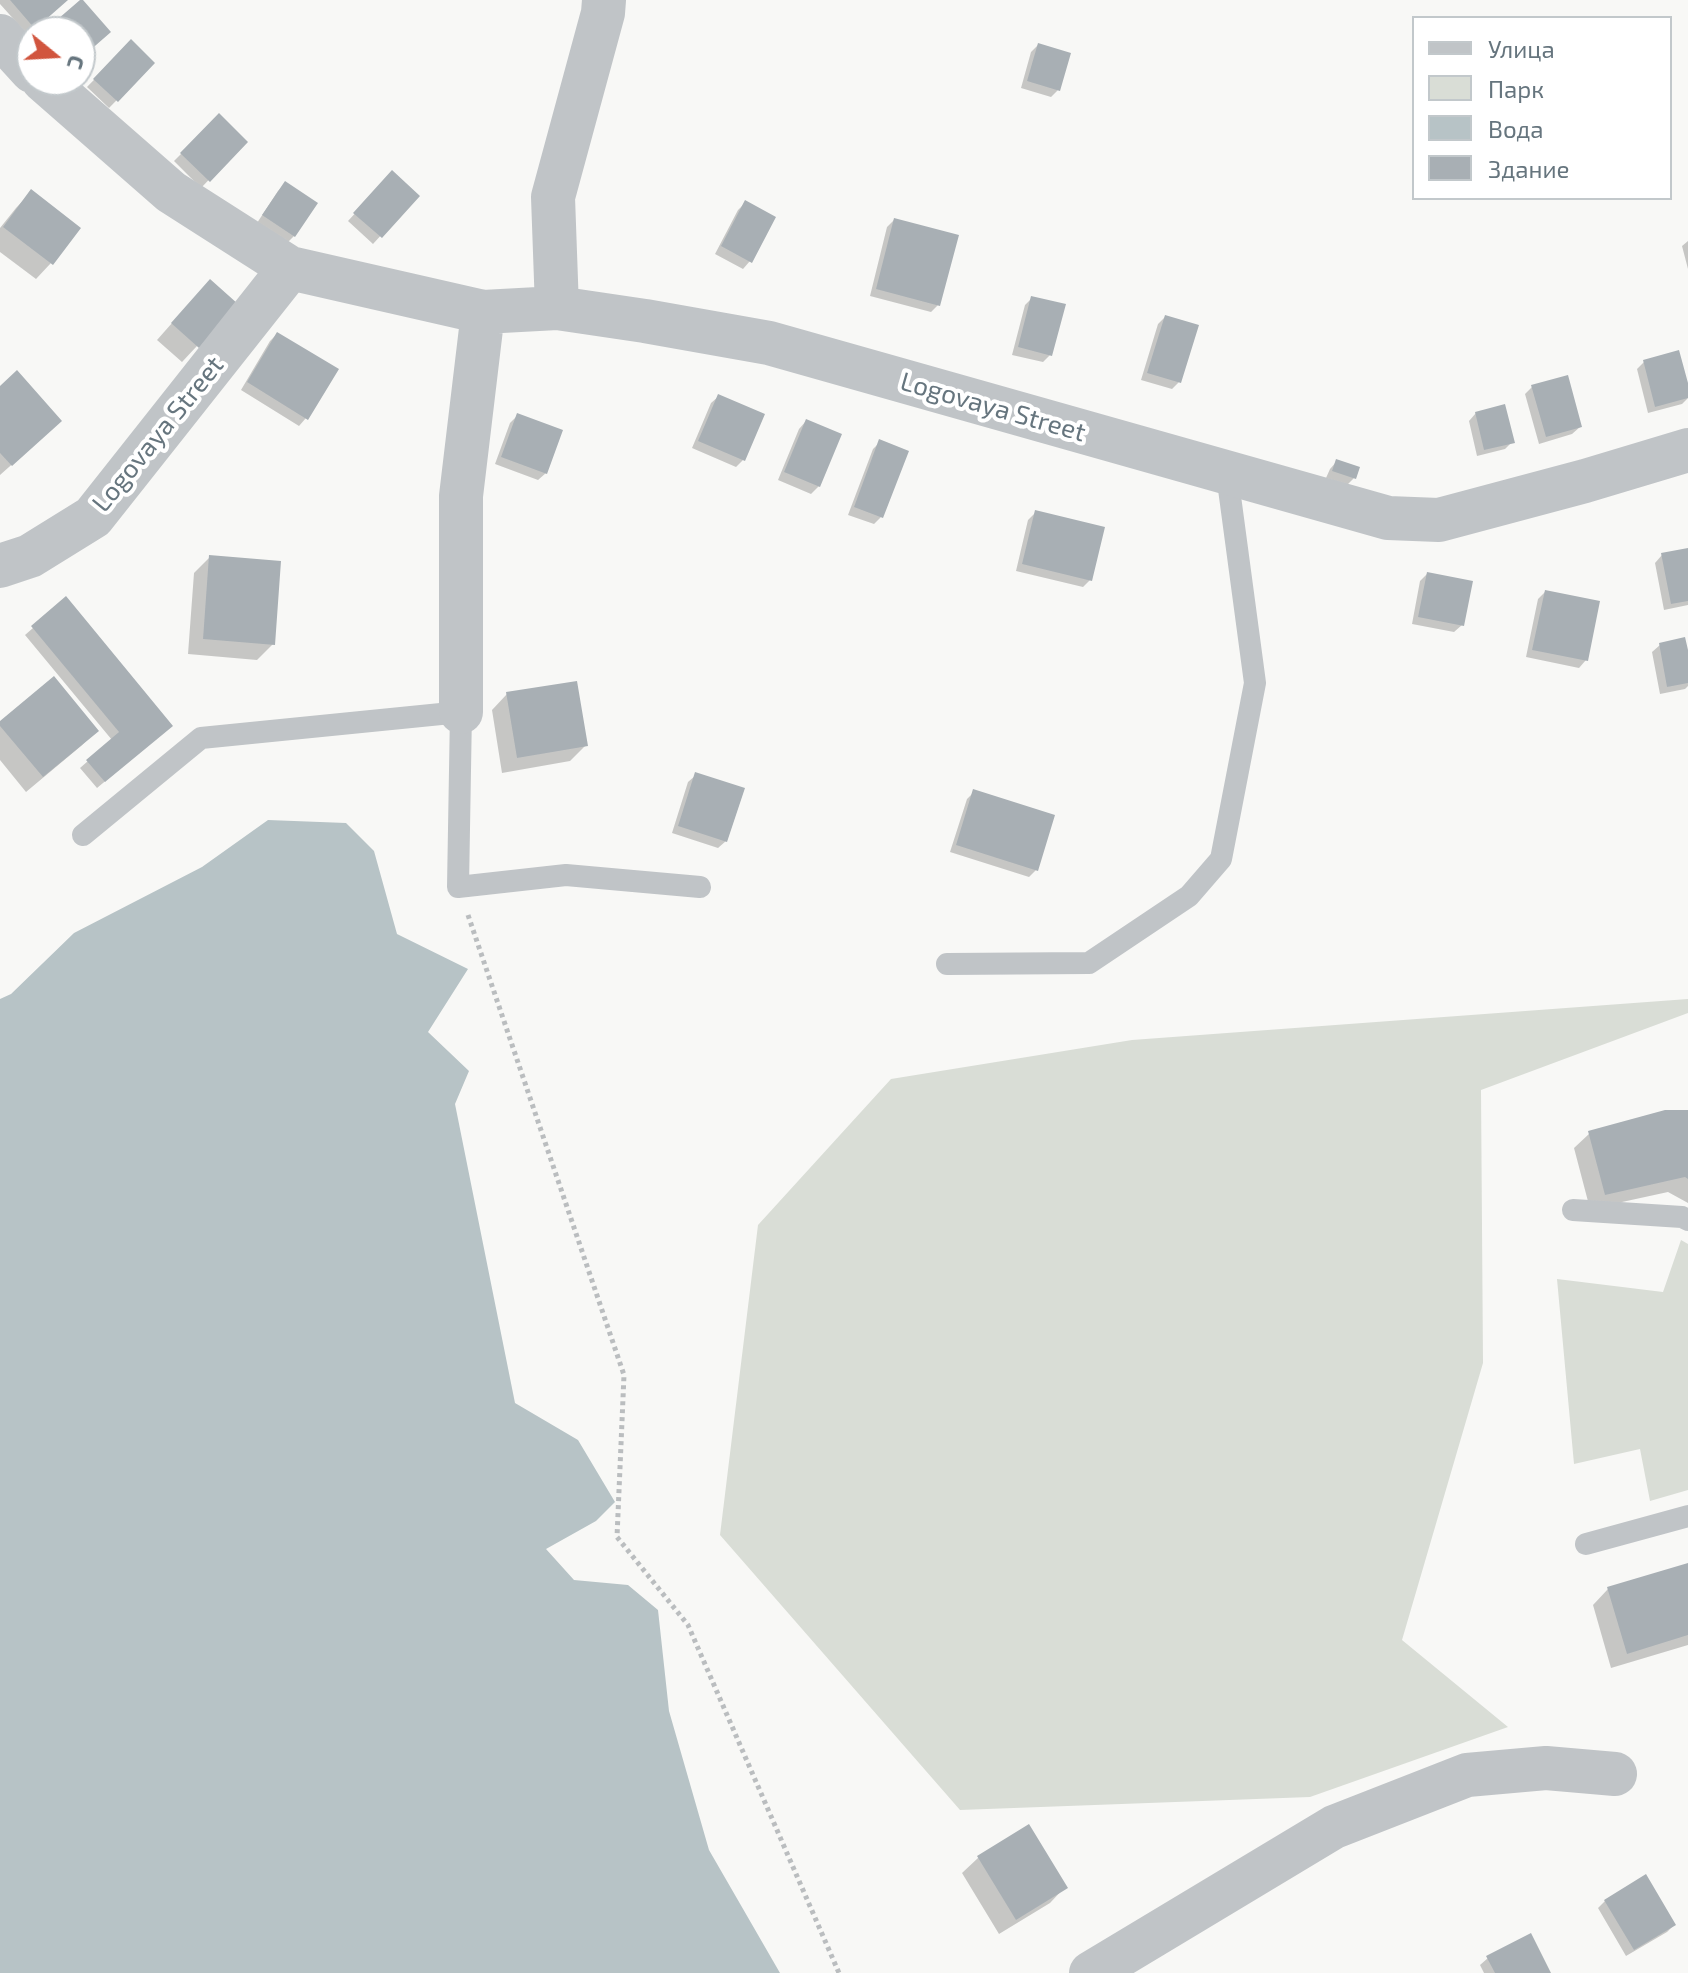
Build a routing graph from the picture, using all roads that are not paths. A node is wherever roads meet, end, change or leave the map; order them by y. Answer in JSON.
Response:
{"nodes":[{"id":1,"x":604,"y":0,"type":"edge"},
{"id":2,"x":0,"y":36,"type":"edge"},
{"id":3,"x":16,"y":54,"type":"edge"},
{"id":4,"x":61,"y":96,"type":"edge"},
{"id":5,"x":290,"y":268,"type":"junction"},
{"id":6,"x":557,"y":308,"type":"junction"},
{"id":7,"x":483,"y":312,"type":"junction"},
{"id":8,"x":1688,"y":450,"type":"edge"},
{"id":9,"x":1227,"y":474,"type":"junction"},
{"id":10,"x":0,"y":566,"type":"edge"},
{"id":11,"x":461,"y":712,"type":"junction"},
{"id":12,"x":83,"y":835,"type":"dead end"},
{"id":13,"x":700,"y":887,"type":"dead end"},
{"id":14,"x":947,"y":964,"type":"dead end"},
{"id":15,"x":1573,"y":1210,"type":"dead end"},
{"id":16,"x":1688,"y":1220,"type":"edge"},
{"id":17,"x":1688,"y":1516,"type":"edge"},
{"id":18,"x":1586,"y":1544,"type":"dead end"},
{"id":19,"x":1615,"y":1774,"type":"dead end"},
{"id":20,"x":1091,"y":1973,"type":"edge"}],
"edges":[{"from":1,"to":6,"type":"street"},
{"from":2,"to":3,"type":"street"},
{"from":4,"to":5,"type":"street","name":"Logovaya Street"},
{"from":5,"to":7,"type":"street","name":"Logovaya Street"},
{"from":5,"to":10,"type":"street","name":"Logovaya Street"},
{"from":6,"to":7,"type":"street","name":"Logovaya Street"},
{"from":6,"to":9,"type":"street","name":"Logovaya Street"},
{"from":7,"to":11,"type":"street"},
{"from":8,"to":9,"type":"street","name":"Logovaya Street"},
{"from":9,"to":14,"type":"lane"},
{"from":11,"to":12,"type":"lane"},
{"from":11,"to":13,"type":"lane"},
{"from":15,"to":16,"type":"lane"},
{"from":17,"to":18,"type":"lane"},
{"from":19,"to":20,"type":"street"}]}
